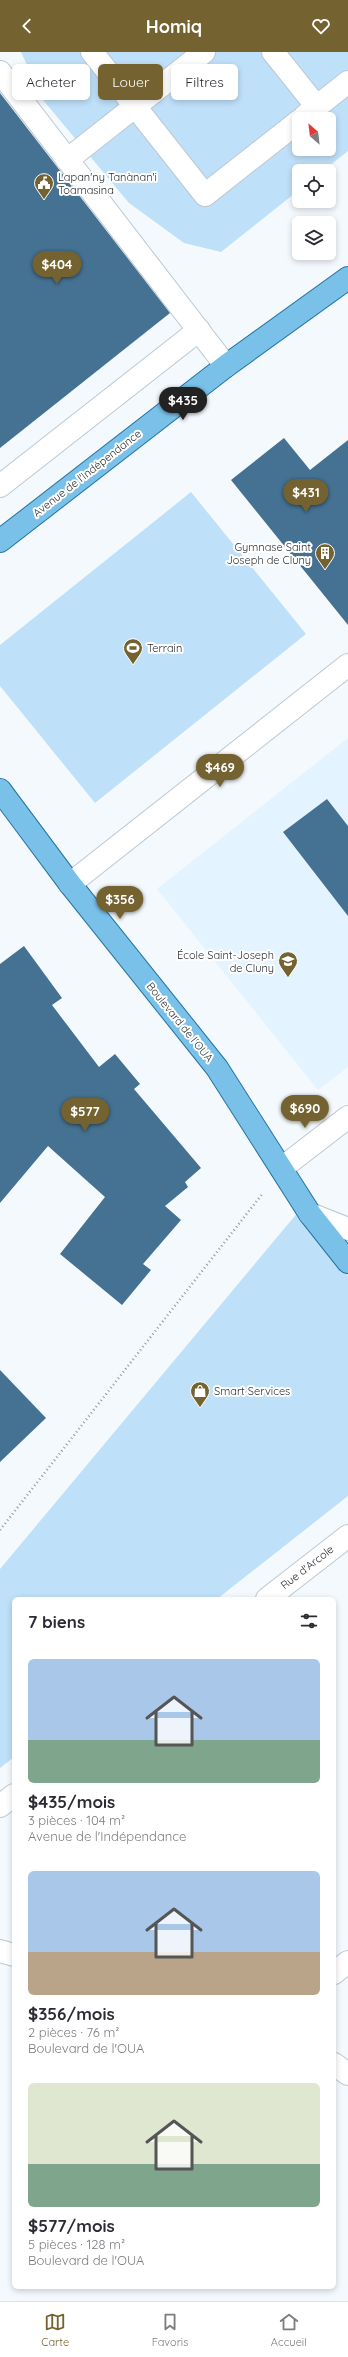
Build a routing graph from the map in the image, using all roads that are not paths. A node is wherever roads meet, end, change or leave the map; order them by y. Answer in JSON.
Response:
{"nodes":[{"id":1,"x":92,"y":52,"type":"edge"},
{"id":2,"x":204,"y":52,"type":"edge"},
{"id":3,"x":273,"y":52,"type":"edge"},
{"id":4,"x":0,"y":72,"type":"edge"},
{"id":5,"x":348,"y":82,"type":"edge"},
{"id":6,"x":134,"y":106,"type":"junction"},
{"id":7,"x":304,"y":112,"type":"edge"},
{"id":8,"x":311,"y":112,"type":"edge"},
{"id":9,"x":292,"y":127,"type":"edge"},
{"id":10,"x":67,"y":160,"type":"junction"},
{"id":11,"x":348,"y":278,"type":"edge"},
{"id":12,"x":199,"y":330,"type":"junction"},
{"id":13,"x":226,"y":366,"type":"junction"},
{"id":14,"x":0,"y":486,"type":"edge"},
{"id":15,"x":0,"y":541,"type":"edge"},
{"id":16,"x":348,"y":665,"type":"edge"},
{"id":17,"x":0,"y":790,"type":"edge"},
{"id":18,"x":70,"y":884,"type":"junction"},
{"id":19,"x":348,"y":1117,"type":"edge"},
{"id":20,"x":282,"y":1168,"type":"junction"},
{"id":21,"x":310,"y":1214,"type":"junction"},
{"id":22,"x":348,"y":1229,"type":"edge"},
{"id":23,"x":348,"y":1262,"type":"edge"},
{"id":24,"x":348,"y":1536,"type":"edge"},
{"id":25,"x":270,"y":1597,"type":"edge"},
{"id":26,"x":12,"y":1797,"type":"edge"},
{"id":27,"x":0,"y":1806,"type":"edge"},
{"id":28,"x":0,"y":1951,"type":"edge"},
{"id":29,"x":12,"y":1954,"type":"edge"},
{"id":30,"x":348,"y":1962,"type":"edge"},
{"id":31,"x":336,"y":1971,"type":"edge"},
{"id":32,"x":336,"y":2065,"type":"edge"},
{"id":33,"x":348,"y":2074,"type":"edge"}],
"edges":[{"from":1,"to":6,"type":"street"},
{"from":2,"to":6,"type":"street"},
{"from":3,"to":7,"type":"street"},
{"from":4,"to":10,"type":"street"},
{"from":5,"to":8,"type":"street"},
{"from":6,"to":9,"type":"street"},
{"from":6,"to":10,"type":"street"},
{"from":10,"to":12,"type":"street"},
{"from":11,"to":13,"type":"main road","name":"Avenue de l'Indépendance"},
{"from":12,"to":13,"type":"street"},
{"from":12,"to":14,"type":"street"},
{"from":13,"to":15,"type":"main road","name":"Avenue de l'Indépendance"},
{"from":16,"to":18,"type":"street"},
{"from":17,"to":18,"type":"main road","name":"Boulevard de l'OUA"},
{"from":18,"to":20,"type":"main road","name":"Boulevard de l'OUA"},
{"from":19,"to":20,"type":"street"},
{"from":20,"to":21,"type":"main road","name":"Boulevard de l'OUA"},
{"from":21,"to":22,"type":"street"},
{"from":21,"to":23,"type":"main road","name":"Boulevard de l'OUA"},
{"from":24,"to":25,"type":"street","name":"Rue d'Arcole"},
{"from":26,"to":27,"type":"street"},
{"from":28,"to":29,"type":"street"},
{"from":30,"to":31,"type":"street"},
{"from":32,"to":33,"type":"street"}]}
